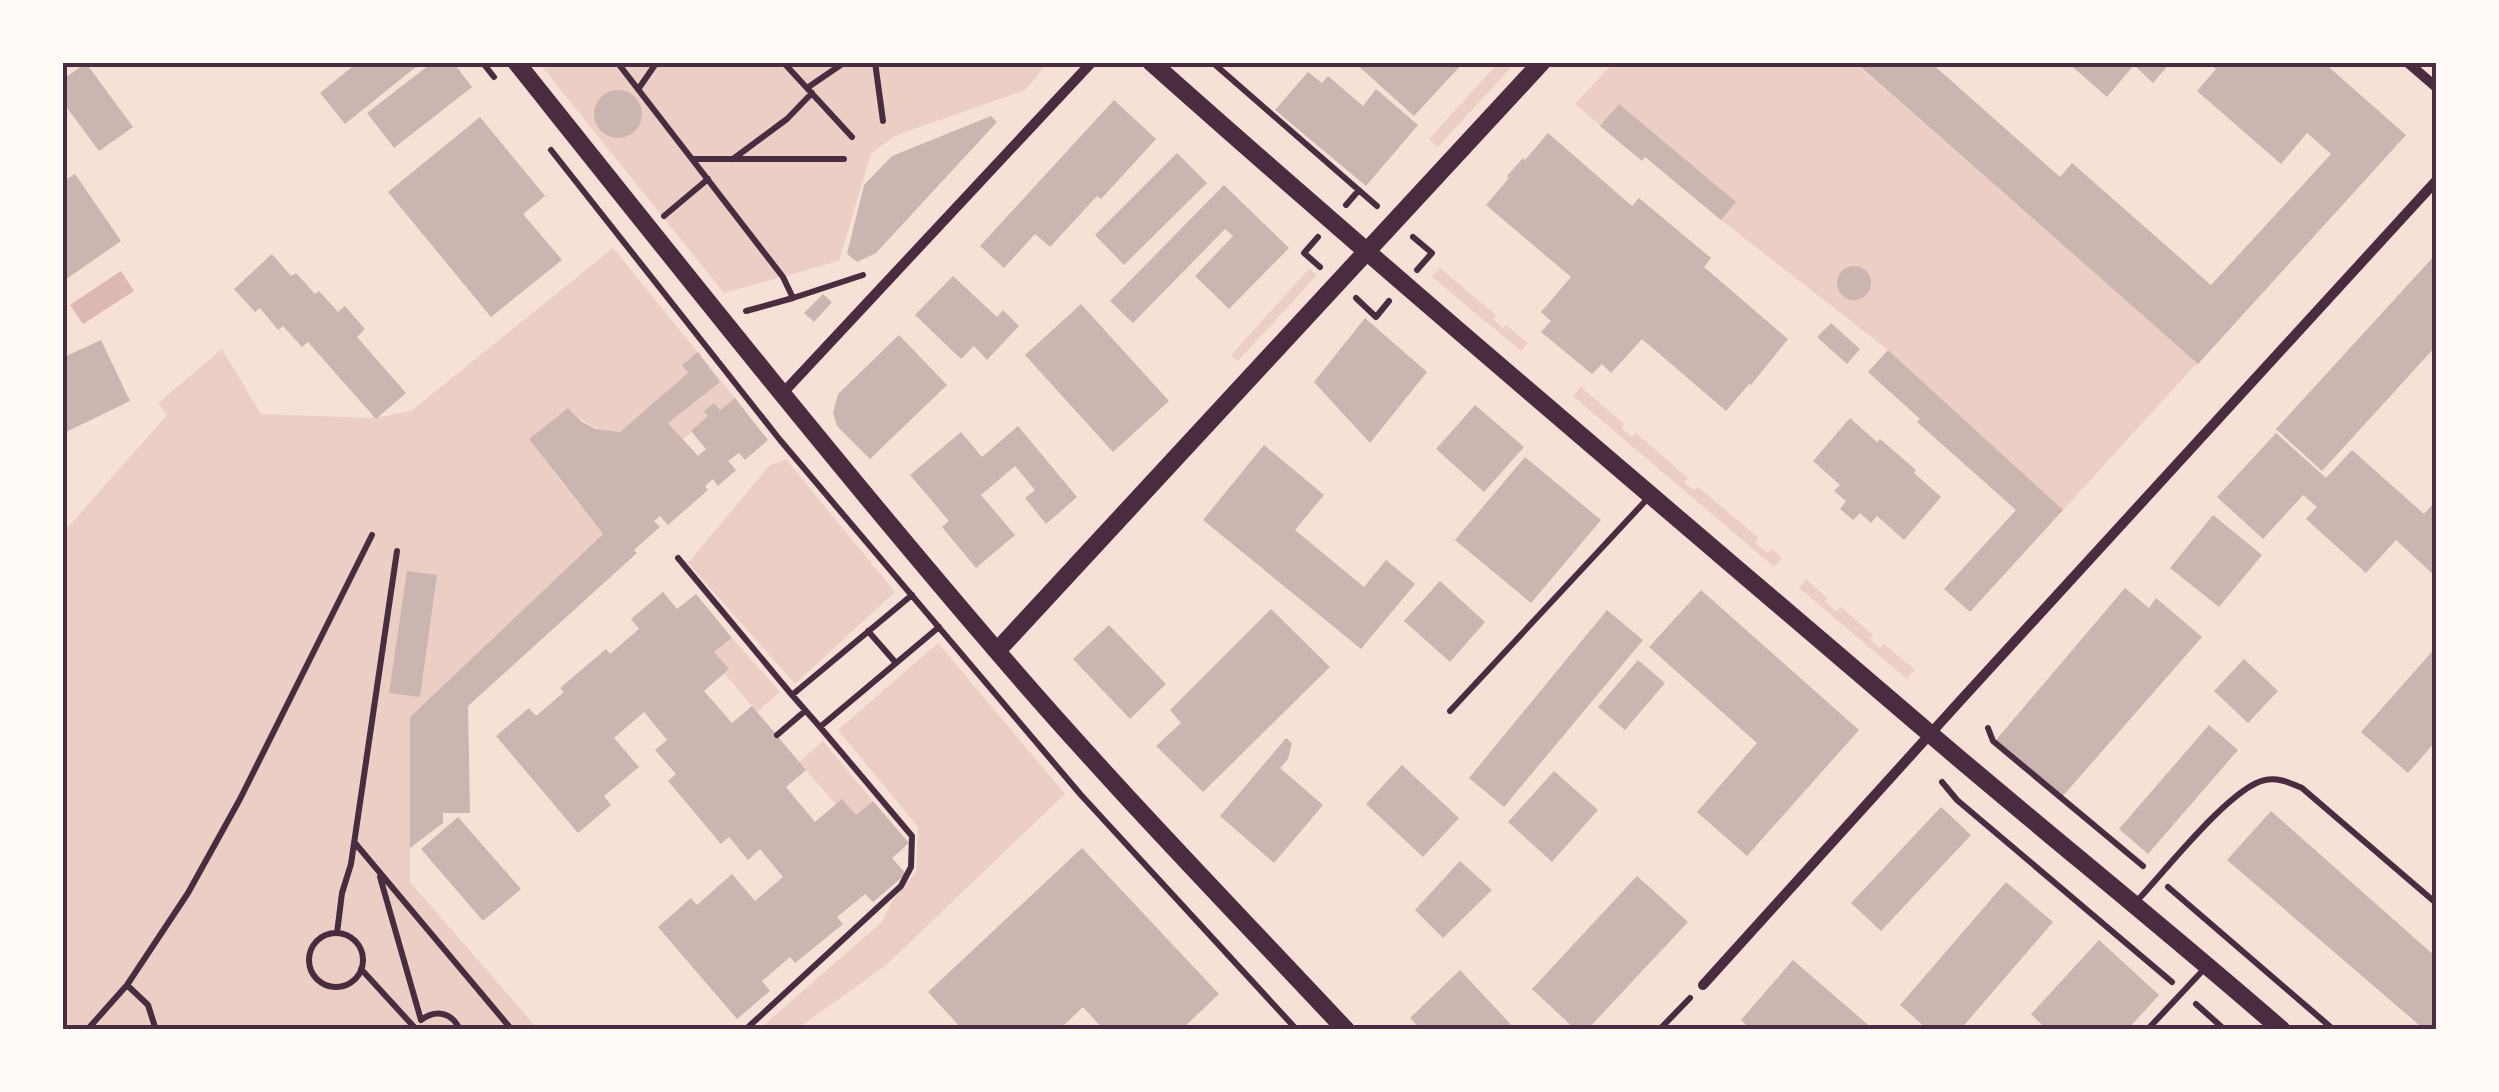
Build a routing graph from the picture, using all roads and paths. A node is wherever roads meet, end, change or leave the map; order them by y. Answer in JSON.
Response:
{"nodes":[{"id":1,"x":516,"y":62,"type":"edge"},
{"id":2,"x":616,"y":62,"type":"edge"},
{"id":3,"x":657,"y":62,"type":"edge"},
{"id":4,"x":783,"y":62,"type":"edge"},
{"id":5,"x":845,"y":62,"type":"edge"},
{"id":6,"x":874,"y":62,"type":"edge"},
{"id":7,"x":1092,"y":62,"type":"edge"},
{"id":8,"x":1151,"y":62,"type":"edge"},
{"id":9,"x":1212,"y":62,"type":"edge"},
{"id":10,"x":1542,"y":62,"type":"edge"},
{"id":11,"x":2407,"y":62,"type":"edge"},
{"id":12,"x":2436,"y":87,"type":"edge"},
{"id":13,"x":639,"y":88,"type":"junction"},
{"id":14,"x":810,"y":91,"type":"junction"},
{"id":15,"x":882,"y":121,"type":"dead end"},
{"id":16,"x":852,"y":137,"type":"dead end"},
{"id":17,"x":732,"y":159,"type":"junction"},
{"id":18,"x":844,"y":159,"type":"dead end"},
{"id":19,"x":693,"y":160,"type":"junction"},
{"id":20,"x":708,"y":179,"type":"junction"},
{"id":21,"x":2436,"y":181,"type":"edge"},
{"id":22,"x":1359,"y":190,"type":"dead end"},
{"id":23,"x":664,"y":217,"type":"dead end"},
{"id":24,"x":1367,"y":253,"type":"junction"},
{"id":25,"x":866,"y":274,"type":"dead end"},
{"id":26,"x":793,"y":298,"type":"junction"},
{"id":27,"x":743,"y":312,"type":"dead end"},
{"id":28,"x":782,"y":394,"type":"junction"},
{"id":29,"x":1651,"y":495,"type":"junction"},
{"id":30,"x":372,"y":535,"type":"dead end"},
{"id":31,"x":397,"y":551,"type":"dead end"},
{"id":32,"x":678,"y":558,"type":"dead end"},
{"id":33,"x":912,"y":595,"type":"dead end"},
{"id":34,"x":939,"y":627,"type":"dead end"},
{"id":35,"x":868,"y":631,"type":"junction"},
{"id":36,"x":996,"y":651,"type":"junction"},
{"id":37,"x":896,"y":663,"type":"junction"},
{"id":38,"x":792,"y":695,"type":"junction"},
{"id":39,"x":806,"y":711,"type":"junction"},
{"id":40,"x":1450,"y":711,"type":"dead end"},
{"id":41,"x":820,"y":727,"type":"junction"},
{"id":42,"x":1931,"y":735,"type":"junction"},
{"id":43,"x":777,"y":736,"type":"dead end"},
{"id":44,"x":1942,"y":782,"type":"dead end"},
{"id":45,"x":354,"y":842,"type":"junction"},
{"id":46,"x":378,"y":870,"type":"junction"},
{"id":47,"x":2436,"y":903,"type":"edge"},
{"id":48,"x":2134,"y":904,"type":"junction"},
{"id":49,"x":337,"y":933,"type":"junction"},
{"id":50,"x":2208,"y":965,"type":"junction"},
{"id":51,"x":361,"y":969,"type":"junction"},
{"id":52,"x":1703,"y":985,"type":"joint"},
{"id":53,"x":127,"y":986,"type":"junction"},
{"id":54,"x":2182,"y":992,"type":"junction"},
{"id":55,"x":421,"y":1020,"type":"junction"},
{"id":56,"x":415,"y":1029,"type":"edge"},
{"id":57,"x":87,"y":1030,"type":"edge"},
{"id":58,"x":156,"y":1030,"type":"edge"},
{"id":59,"x":460,"y":1030,"type":"edge"},
{"id":60,"x":512,"y":1030,"type":"edge"},
{"id":61,"x":745,"y":1030,"type":"edge"},
{"id":62,"x":1346,"y":1030,"type":"edge"},
{"id":63,"x":1660,"y":1030,"type":"edge"},
{"id":64,"x":2147,"y":1030,"type":"edge"},
{"id":65,"x":2225,"y":1030,"type":"edge"},
{"id":66,"x":2282,"y":1030,"type":"edge"}],
"edges":[{"from":1,"to":28,"type":"main road"},
{"from":2,"to":13,"type":"path"},
{"from":3,"to":13,"type":"path"},
{"from":4,"to":14,"type":"path"},
{"from":5,"to":14,"type":"path"},
{"from":6,"to":15,"type":"path"},
{"from":7,"to":28,"type":"street"},
{"from":8,"to":24,"type":"main road"},
{"from":9,"to":22,"type":"path"},
{"from":10,"to":24,"type":"main road"},
{"from":11,"to":12,"type":"street"},
{"from":13,"to":19,"type":"path"},
{"from":14,"to":16,"type":"path"},
{"from":14,"to":17,"type":"path"},
{"from":17,"to":18,"type":"path"},
{"from":17,"to":19,"type":"path"},
{"from":19,"to":20,"type":"path"},
{"from":20,"to":23,"type":"path"},
{"from":20,"to":26,"type":"path"},
{"from":21,"to":42,"type":"street"},
{"from":24,"to":29,"type":"main road"},
{"from":24,"to":36,"type":"main road"},
{"from":25,"to":26,"type":"path"},
{"from":26,"to":27,"type":"path"},
{"from":28,"to":36,"type":"main road"},
{"from":29,"to":40,"type":"lane"},
{"from":29,"to":42,"type":"main road"},
{"from":30,"to":53,"type":"path"},
{"from":31,"to":45,"type":"path"},
{"from":32,"to":38,"type":"path"},
{"from":33,"to":35,"type":"path"},
{"from":34,"to":37,"type":"path"},
{"from":35,"to":37,"type":"path"},
{"from":35,"to":38,"type":"path"},
{"from":36,"to":62,"type":"main road"},
{"from":37,"to":41,"type":"path"},
{"from":38,"to":39,"type":"path"},
{"from":39,"to":41,"type":"path"},
{"from":39,"to":43,"type":"path"},
{"from":41,"to":61,"type":"path"},
{"from":42,"to":48,"type":"main road"},
{"from":42,"to":52,"type":"street"},
{"from":44,"to":54,"type":"path"},
{"from":45,"to":46,"type":"path"},
{"from":45,"to":49,"type":"path"},
{"from":46,"to":55,"type":"path"},
{"from":46,"to":60,"type":"path"},
{"from":47,"to":48,"type":"lane"},
{"from":48,"to":50,"type":"main road"},
{"from":49,"to":51,"type":"path"},
{"from":49,"to":51,"type":"path"},
{"from":50,"to":54,"type":"lane"},
{"from":50,"to":66,"type":"main road"},
{"from":51,"to":56,"type":"path"},
{"from":52,"to":63,"type":"path"},
{"from":53,"to":57,"type":"path"},
{"from":53,"to":58,"type":"path"},
{"from":54,"to":64,"type":"lane"},
{"from":54,"to":65,"type":"path"},
{"from":55,"to":56,"type":"path"},
{"from":55,"to":59,"type":"path"}]}
